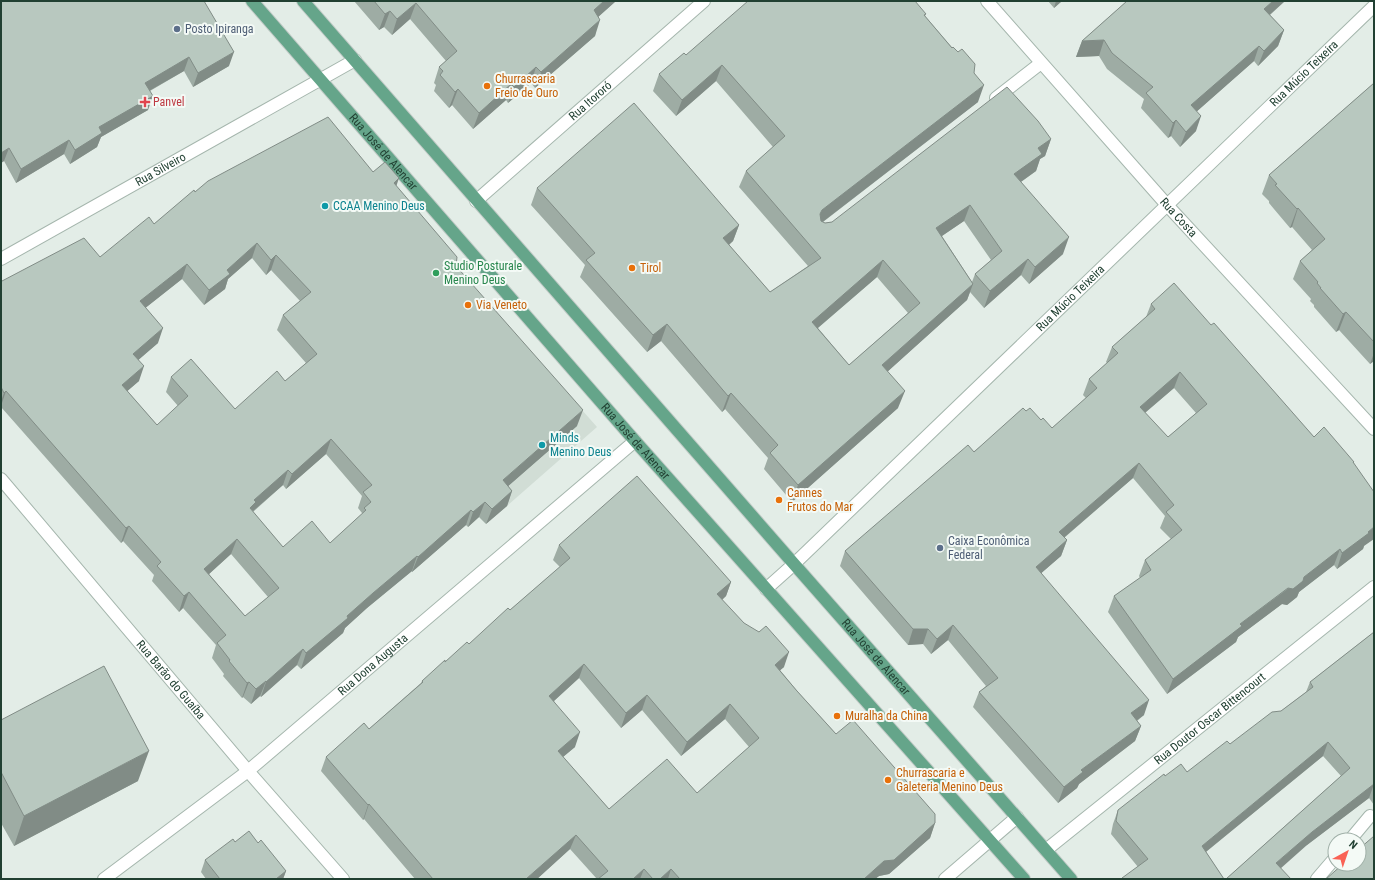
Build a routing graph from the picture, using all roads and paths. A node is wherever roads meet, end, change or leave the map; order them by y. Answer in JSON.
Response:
{"nodes":[{"id":1,"x":252,"y":1,"type":"edge"},
{"id":2,"x":303,"y":1,"type":"edge"},
{"id":3,"x":704,"y":1,"type":"edge"},
{"id":4,"x":987,"y":1,"type":"edge"},
{"id":5,"x":1374,"y":6,"type":"edge"},
{"id":6,"x":355,"y":60,"type":"junction"},
{"id":7,"x":1041,"y":63,"type":"junction"},
{"id":8,"x":320,"y":79,"type":"junction"},
{"id":9,"x":984,"y":107,"type":"edge"},
{"id":10,"x":476,"y":201,"type":"junction"},
{"id":11,"x":1167,"y":205,"type":"junction"},
{"id":12,"x":1,"y":259,"type":"edge"},
{"id":13,"x":1374,"y":430,"type":"edge"},
{"id":14,"x":635,"y":441,"type":"junction"},
{"id":15,"x":1,"y":479,"type":"edge"},
{"id":16,"x":794,"y":564,"type":"junction"},
{"id":17,"x":1374,"y":587,"type":"edge"},
{"id":18,"x":766,"y":589,"type":"junction"},
{"id":19,"x":248,"y":771,"type":"junction"},
{"id":20,"x":1370,"y":816,"type":"dead end"},
{"id":21,"x":1017,"y":817,"type":"junction"},
{"id":22,"x":1357,"y":832,"type":"edge"},
{"id":23,"x":989,"y":840,"type":"junction"},
{"id":24,"x":1046,"y":850,"type":"junction"},
{"id":25,"x":1327,"y":867,"type":"edge"},
{"id":26,"x":104,"y":879,"type":"edge"},
{"id":27,"x":343,"y":879,"type":"edge"},
{"id":28,"x":945,"y":879,"type":"edge"},
{"id":29,"x":1024,"y":879,"type":"edge"},
{"id":30,"x":1071,"y":879,"type":"edge"},
{"id":31,"x":1317,"y":879,"type":"edge"}],
"edges":[{"from":1,"to":8,"type":"main road","name":"Rua José de Alencar"},
{"from":2,"to":6,"type":"main road","name":"Rua José de Alencar"},
{"from":3,"to":10,"type":"street","name":"Rua Itororó"},
{"from":4,"to":7,"type":"street","name":"Rua Costa"},
{"from":5,"to":11,"type":"street","name":"Rua Múcio Teixeira"},
{"from":6,"to":8,"type":"street","name":"Rua Silveiro"},
{"from":6,"to":10,"type":"main road","name":"Rua José de Alencar"},
{"from":7,"to":9,"type":"street"},
{"from":7,"to":11,"type":"street","name":"Rua Costa"},
{"from":8,"to":12,"type":"street","name":"Rua Silveiro"},
{"from":8,"to":14,"type":"main road","name":"Rua José de Alencar"},
{"from":10,"to":16,"type":"main road","name":"Rua José de Alencar"},
{"from":11,"to":13,"type":"street","name":"Rua Costa"},
{"from":11,"to":16,"type":"street","name":"Rua Múcio Teixeira"},
{"from":14,"to":18,"type":"main road","name":"Rua José de Alencar"},
{"from":14,"to":19,"type":"street","name":"Rua Dona Augusta"},
{"from":15,"to":19,"type":"street","name":"Rua Barão do Guaíba"},
{"from":16,"to":18,"type":"street","name":"Rua Múcio Teixeira"},
{"from":16,"to":21,"type":"main road","name":"Rua José de Alencar"},
{"from":17,"to":24,"type":"street","name":"Rua Doutor Oscar Bittencourt"},
{"from":18,"to":23,"type":"main road","name":"Rua José de Alencar"},
{"from":19,"to":26,"type":"street","name":"Rua Dona Augusta"},
{"from":19,"to":27,"type":"street","name":"Rua Barão do Guaíba"},
{"from":20,"to":22,"type":"street"},
{"from":21,"to":23,"type":"street"},
{"from":21,"to":24,"type":"main road","name":"Rua José de Alencar"},
{"from":23,"to":28,"type":"street"},
{"from":23,"to":29,"type":"main road","name":"Rua José de Alencar"},
{"from":24,"to":30,"type":"main road","name":"Rua José de Alencar"},
{"from":25,"to":31,"type":"street"}]}
